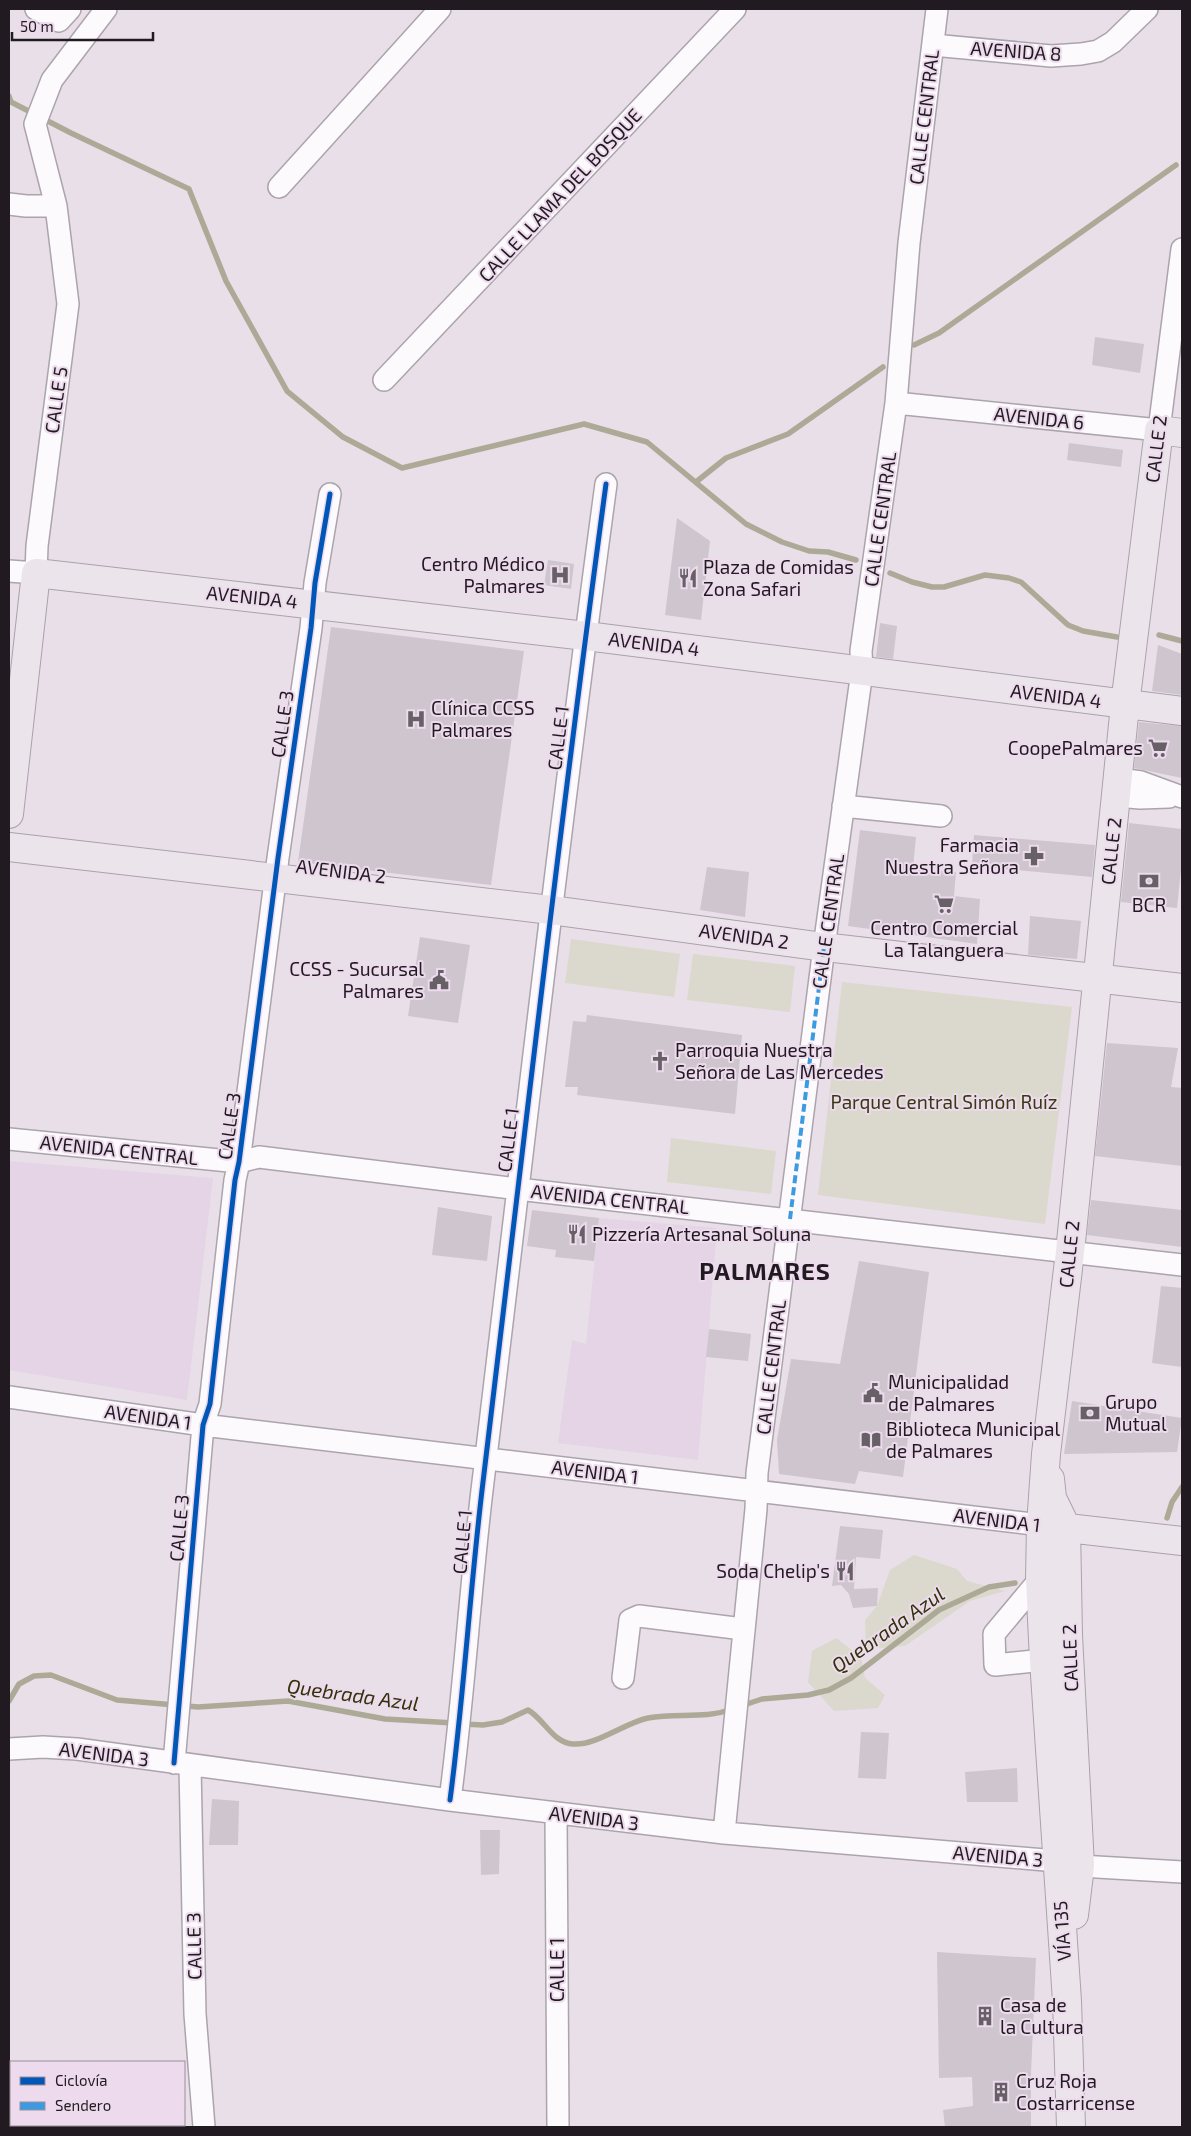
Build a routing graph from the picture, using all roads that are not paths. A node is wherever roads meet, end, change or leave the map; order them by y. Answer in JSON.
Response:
{"nodes":[{"id":1,"x":36,"y":9,"type":"edge"},
{"id":2,"x":70,"y":9,"type":"edge"},
{"id":3,"x":440,"y":9,"type":"edge"},
{"id":4,"x":735,"y":9,"type":"edge"},
{"id":5,"x":937,"y":9,"type":"edge"},
{"id":6,"x":1147,"y":9,"type":"edge"},
{"id":7,"x":101,"y":10,"type":"edge"},
{"id":8,"x":933,"y":45,"type":"junction"},
{"id":9,"x":279,"y":187,"type":"dead end"},
{"id":10,"x":9,"y":204,"type":"edge"},
{"id":11,"x":56,"y":206,"type":"junction"},
{"id":12,"x":1182,"y":249,"type":"edge"},
{"id":13,"x":384,"y":380,"type":"dead end"},
{"id":14,"x":896,"y":403,"type":"junction"},
{"id":15,"x":1170,"y":432,"type":"edge"},
{"id":16,"x":606,"y":484,"type":"dead end"},
{"id":17,"x":330,"y":494,"type":"dead end"},
{"id":18,"x":9,"y":570,"type":"edge"},
{"id":19,"x":36,"y":573,"type":"junction"},
{"id":20,"x":312,"y":604,"type":"junction"},
{"id":21,"x":586,"y":636,"type":"junction"},
{"id":22,"x":862,"y":670,"type":"junction"},
{"id":23,"x":1126,"y":704,"type":"junction"},
{"id":24,"x":1182,"y":711,"type":"edge"},
{"id":25,"x":1118,"y":788,"type":"junction"},
{"id":26,"x":1181,"y":796,"type":"edge"},
{"id":27,"x":843,"y":806,"type":"junction"},
{"id":28,"x":9,"y":814,"type":"edge"},
{"id":29,"x":941,"y":816,"type":"dead end"},
{"id":30,"x":9,"y":846,"type":"edge"},
{"id":31,"x":277,"y":879,"type":"junction"},
{"id":32,"x":551,"y":910,"type":"junction"},
{"id":33,"x":824,"y":947,"type":"junction"},
{"id":34,"x":1097,"y":979,"type":"junction"},
{"id":35,"x":1182,"y":988,"type":"edge"},
{"id":36,"x":9,"y":1138,"type":"edge"},
{"id":37,"x":239,"y":1162,"type":"junction"},
{"id":38,"x":518,"y":1189,"type":"junction"},
{"id":39,"x":790,"y":1219,"type":"junction"},
{"id":40,"x":1070,"y":1252,"type":"junction"},
{"id":41,"x":1182,"y":1264,"type":"edge"},
{"id":42,"x":9,"y":1396,"type":"edge"},
{"id":43,"x":203,"y":1426,"type":"junction"},
{"id":44,"x":486,"y":1459,"type":"junction"},
{"id":45,"x":756,"y":1491,"type":"junction"},
{"id":46,"x":1054,"y":1526,"type":"junction"},
{"id":47,"x":1182,"y":1541,"type":"edge"},
{"id":48,"x":1040,"y":1579,"type":"junction"},
{"id":49,"x":743,"y":1629,"type":"junction"},
{"id":50,"x":1044,"y":1660,"type":"junction"},
{"id":51,"x":623,"y":1678,"type":"dead end"},
{"id":52,"x":9,"y":1749,"type":"edge"},
{"id":53,"x":182,"y":1764,"type":"junction"},
{"id":54,"x":450,"y":1800,"type":"junction"},
{"id":55,"x":556,"y":1814,"type":"junction"},
{"id":56,"x":724,"y":1833,"type":"junction"},
{"id":57,"x":1068,"y":1863,"type":"junction"},
{"id":58,"x":1182,"y":1872,"type":"edge"},
{"id":59,"x":204,"y":2127,"type":"edge"},
{"id":60,"x":558,"y":2127,"type":"edge"},
{"id":61,"x":1071,"y":2127,"type":"edge"}],
"edges":[{"from":1,"to":2,"type":"street"},
{"from":3,"to":9,"type":"street"},
{"from":4,"to":13,"type":"street","name":"CALLE LLAMA DEL BOSQUE"},
{"from":5,"to":8,"type":"street","name":"CALLE CENTRAL"},
{"from":6,"to":8,"type":"street","name":"AVENIDA 8"},
{"from":7,"to":11,"type":"street","name":"CALLE 5"},
{"from":8,"to":14,"type":"street","name":"CALLE CENTRAL"},
{"from":10,"to":11,"type":"street"},
{"from":11,"to":19,"type":"street","name":"CALLE 5"},
{"from":12,"to":15,"type":"street","name":"CALLE 2"},
{"from":14,"to":15,"type":"street","name":"AVENIDA 6"},
{"from":14,"to":22,"type":"street","name":"CALLE CENTRAL"},
{"from":15,"to":23,"type":"main road","name":"CALLE 2"},
{"from":16,"to":21,"type":"street","name":"CALLE 1"},
{"from":17,"to":20,"type":"street","name":"CALLE 3"},
{"from":18,"to":19,"type":"street"},
{"from":19,"to":20,"type":"main road","name":"AVENIDA 4"},
{"from":19,"to":28,"type":"main road","name":"CALLE 5"},
{"from":20,"to":21,"type":"main road","name":"AVENIDA 4"},
{"from":20,"to":31,"type":"street","name":"CALLE 3"},
{"from":21,"to":22,"type":"main road","name":"AVENIDA 4"},
{"from":21,"to":32,"type":"street","name":"CALLE 1"},
{"from":22,"to":23,"type":"main road","name":"AVENIDA 4"},
{"from":22,"to":27,"type":"street","name":"CALLE CENTRAL"},
{"from":23,"to":24,"type":"main road","name":"AVENIDA 4"},
{"from":23,"to":25,"type":"main road","name":"CALLE 2"},
{"from":25,"to":26,"type":"street"},
{"from":25,"to":34,"type":"main road","name":"CALLE 2"},
{"from":27,"to":29,"type":"street"},
{"from":27,"to":33,"type":"street","name":"CALLE CENTRAL"},
{"from":30,"to":31,"type":"main road","name":"AVENIDA 2"},
{"from":31,"to":32,"type":"main road","name":"AVENIDA 2"},
{"from":31,"to":37,"type":"street","name":"CALLE 3"},
{"from":32,"to":33,"type":"main road","name":"AVENIDA 2"},
{"from":32,"to":38,"type":"street","name":"CALLE 1"},
{"from":33,"to":34,"type":"main road","name":"AVENIDA 2"},
{"from":33,"to":39,"type":"street","name":"CALLE CENTRAL"},
{"from":34,"to":35,"type":"main road","name":"AVENIDA 2"},
{"from":34,"to":40,"type":"main road","name":"CALLE 2"},
{"from":36,"to":37,"type":"street","name":"AVENIDA CENTRAL"},
{"from":37,"to":38,"type":"street","name":"AVENIDA CENTRAL"},
{"from":37,"to":43,"type":"street","name":"CALLE 3"},
{"from":38,"to":39,"type":"street","name":"AVENIDA CENTRAL"},
{"from":38,"to":44,"type":"street","name":"CALLE 1"},
{"from":39,"to":40,"type":"street","name":"AVENIDA CENTRAL"},
{"from":39,"to":45,"type":"street","name":"CALLE CENTRAL"},
{"from":40,"to":41,"type":"street","name":"AVENIDA CENTRAL"},
{"from":40,"to":46,"type":"main road","name":"CALLE 2"},
{"from":42,"to":43,"type":"street","name":"AVENIDA 1"},
{"from":43,"to":44,"type":"street","name":"AVENIDA 1"},
{"from":43,"to":53,"type":"street","name":"CALLE 3"},
{"from":44,"to":45,"type":"street","name":"AVENIDA 1"},
{"from":44,"to":54,"type":"street","name":"CALLE 1"},
{"from":45,"to":46,"type":"street","name":"AVENIDA 1"},
{"from":45,"to":49,"type":"street","name":"CALLE CENTRAL"},
{"from":46,"to":47,"type":"main road","name":"AVENIDA 1"},
{"from":46,"to":48,"type":"main road","name":"CALLE 2"},
{"from":46,"to":57,"type":"main road","name":"CALLE 2"},
{"from":48,"to":50,"type":"main road","name":"CALLE 2"},
{"from":48,"to":50,"type":"street"},
{"from":49,"to":51,"type":"street"},
{"from":49,"to":56,"type":"street","name":"CALLE CENTRAL"},
{"from":50,"to":57,"type":"main road","name":"CALLE 2"},
{"from":52,"to":53,"type":"street","name":"AVENIDA 3"},
{"from":53,"to":54,"type":"street","name":"AVENIDA 3"},
{"from":53,"to":59,"type":"street","name":"CALLE 3"},
{"from":54,"to":55,"type":"street","name":"AVENIDA 3"},
{"from":55,"to":56,"type":"street","name":"AVENIDA 3"},
{"from":55,"to":60,"type":"street","name":"CALLE 1"},
{"from":56,"to":57,"type":"street","name":"AVENIDA 3"},
{"from":57,"to":58,"type":"street","name":"AVENIDA 3"},
{"from":57,"to":61,"type":"main road","name":"VÍA 135"}]}
